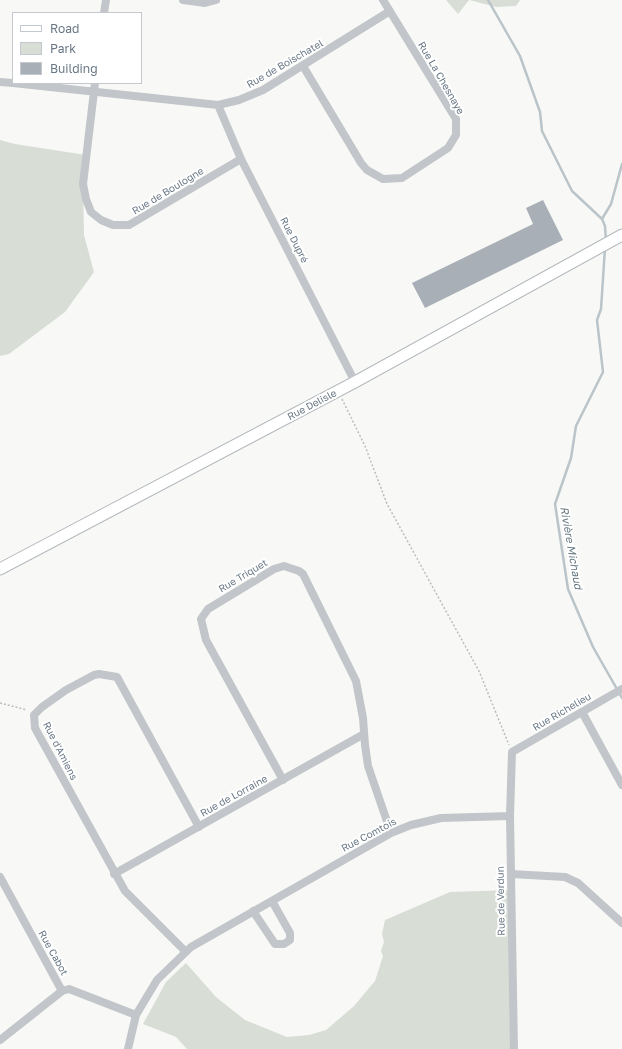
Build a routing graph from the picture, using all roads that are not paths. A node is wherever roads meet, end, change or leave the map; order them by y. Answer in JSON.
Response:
{"nodes":[{"id":1,"x":106,"y":0,"type":"edge"},
{"id":2,"x":183,"y":0,"type":"edge"},
{"id":3,"x":216,"y":0,"type":"edge"},
{"id":4,"x":383,"y":0,"type":"edge"},
{"id":5,"x":390,"y":11,"type":"junction"},
{"id":6,"x":104,"y":12,"type":"edge"},
{"id":7,"x":303,"y":66,"type":"junction"},
{"id":8,"x":0,"y":82,"type":"edge"},
{"id":9,"x":12,"y":83,"type":"edge"},
{"id":10,"x":22,"y":84,"type":"edge"},
{"id":11,"x":96,"y":84,"type":"edge"},
{"id":12,"x":94,"y":92,"type":"junction"},
{"id":13,"x":218,"y":105,"type":"junction"},
{"id":14,"x":241,"y":158,"type":"junction"},
{"id":15,"x":622,"y":235,"type":"edge"},
{"id":16,"x":355,"y":382,"type":"junction"},
{"id":17,"x":0,"y":569,"type":"edge"},
{"id":18,"x":622,"y":689,"type":"edge"},
{"id":19,"x":582,"y":712,"type":"junction"},
{"id":20,"x":364,"y":734,"type":"junction"},
{"id":21,"x":512,"y":752,"type":"joint"},
{"id":22,"x":282,"y":780,"type":"junction"},
{"id":23,"x":622,"y":785,"type":"edge"},
{"id":24,"x":510,"y":816,"type":"junction"},
{"id":25,"x":199,"y":827,"type":"junction"},
{"id":26,"x":391,"y":832,"type":"junction"},
{"id":27,"x":114,"y":874,"type":"junction"},
{"id":28,"x":511,"y":874,"type":"junction"},
{"id":29,"x":0,"y":877,"type":"edge"},
{"id":30,"x":272,"y":901,"type":"junction"},
{"id":31,"x":253,"y":911,"type":"junction"},
{"id":32,"x":622,"y":923,"type":"edge"},
{"id":33,"x":186,"y":952,"type":"junction"},
{"id":34,"x":62,"y":991,"type":"junction"},
{"id":35,"x":136,"y":1015,"type":"junction"},
{"id":36,"x":0,"y":1040,"type":"edge"},
{"id":37,"x":128,"y":1049,"type":"edge"},
{"id":38,"x":514,"y":1049,"type":"edge"}],
"edges":[{"from":1,"to":6,"type":"street"},
{"from":2,"to":3,"type":"street"},
{"from":4,"to":5,"type":"street","name":"Rue La Chesnaye"},
{"from":5,"to":7,"type":"street","name":"Rue de Boischatel"},
{"from":5,"to":7,"type":"street","name":"Rue La Chesnaye"},
{"from":7,"to":13,"type":"street","name":"Rue de Boischatel"},
{"from":8,"to":9,"type":"street","name":"Rue de Boischatel"},
{"from":10,"to":12,"type":"street","name":"Rue de Boischatel"},
{"from":11,"to":12,"type":"street","name":"Rue de Boulogne"},
{"from":12,"to":13,"type":"street","name":"Rue de Boischatel"},
{"from":12,"to":14,"type":"street","name":"Rue de Boulogne"},
{"from":13,"to":14,"type":"street","name":"Rue Dupré"},
{"from":14,"to":16,"type":"street","name":"Rue Dupré"},
{"from":15,"to":16,"type":"street","name":"Rue Delisle"},
{"from":16,"to":17,"type":"street","name":"Rue Delisle"},
{"from":18,"to":19,"type":"street","name":"Rue Richelieu"},
{"from":19,"to":21,"type":"street","name":"Rue Richelieu"},
{"from":19,"to":23,"type":"street"},
{"from":20,"to":22,"type":"street","name":"Rue de Lorraine"},
{"from":20,"to":22,"type":"street","name":"Rue Triquet"},
{"from":20,"to":26,"type":"street","name":"Rue Triquet"},
{"from":21,"to":24,"type":"street","name":"Rue de Verdun"},
{"from":22,"to":25,"type":"street","name":"Rue de Lorraine"},
{"from":24,"to":26,"type":"street","name":"Rue Comtois"},
{"from":24,"to":28,"type":"street","name":"Rue de Verdun"},
{"from":25,"to":27,"type":"street","name":"Rue de Lorraine"},
{"from":25,"to":27,"type":"street","name":"Rue d'Amiens"},
{"from":26,"to":30,"type":"street","name":"Rue Comtois"},
{"from":27,"to":33,"type":"street","name":"Rue d'Amiens"},
{"from":28,"to":32,"type":"street"},
{"from":28,"to":38,"type":"street","name":"Rue de Verdun"},
{"from":29,"to":34,"type":"street","name":"Rue Cabot"},
{"from":30,"to":31,"type":"street","name":"Rue Comtois"},
{"from":30,"to":31,"type":"street"},
{"from":31,"to":33,"type":"street","name":"Rue Comtois"},
{"from":33,"to":35,"type":"street","name":"Rue Comtois"},
{"from":34,"to":35,"type":"street","name":"Rue Cabot"},
{"from":34,"to":36,"type":"street"},
{"from":35,"to":37,"type":"street","name":"Rue Comtois"}]}
